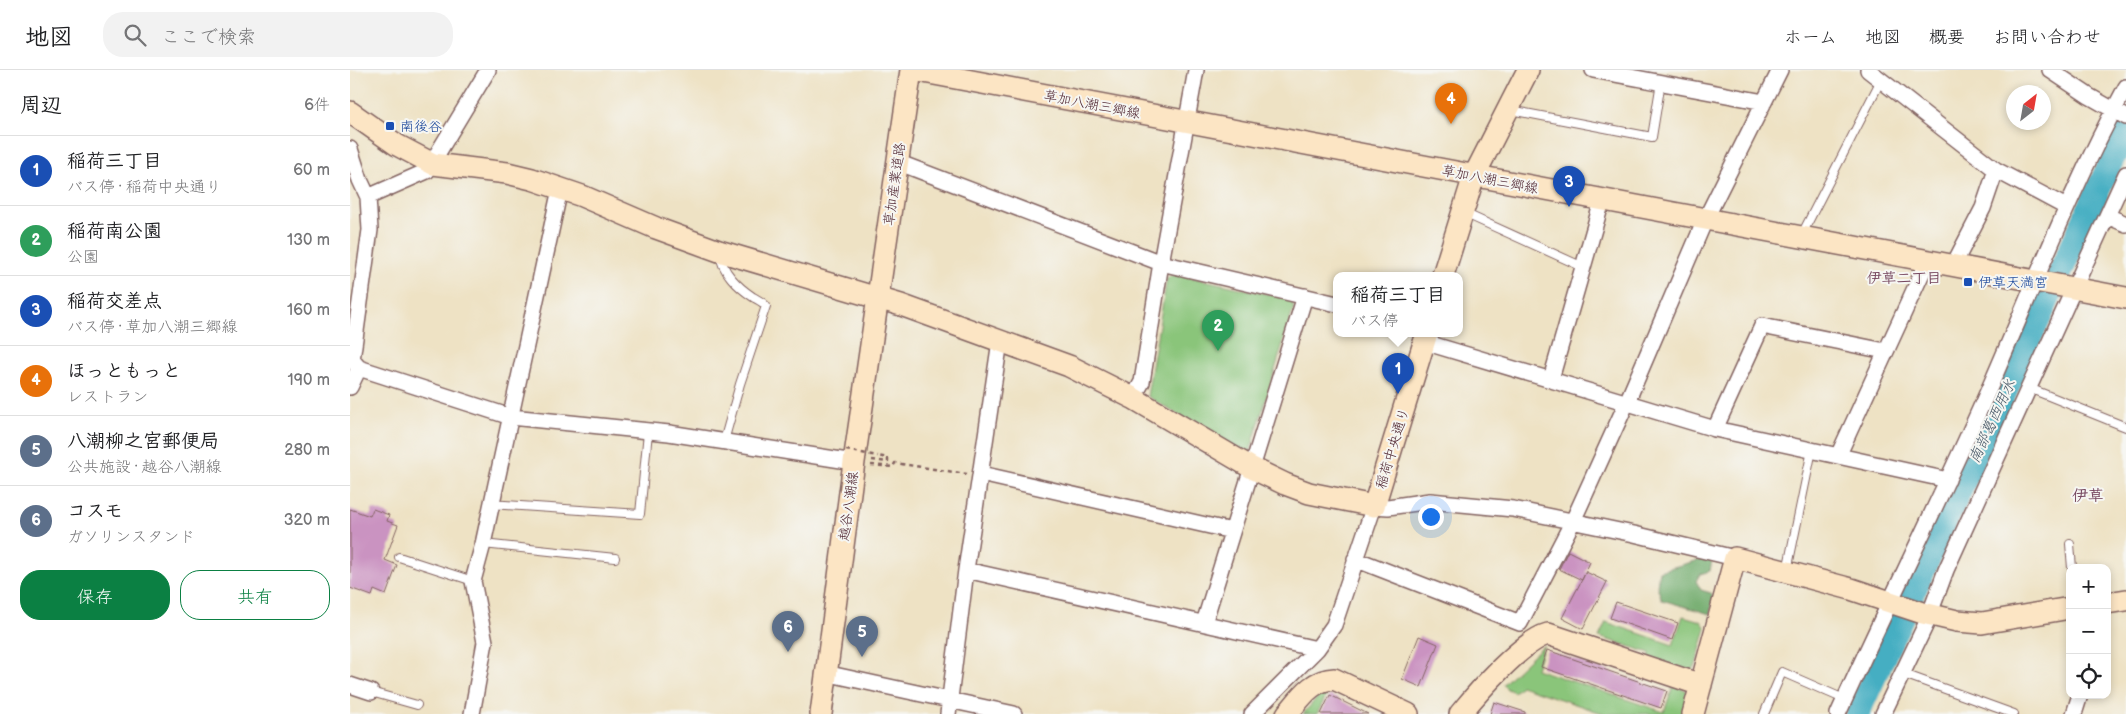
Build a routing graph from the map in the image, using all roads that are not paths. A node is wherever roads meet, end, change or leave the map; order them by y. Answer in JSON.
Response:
{"nodes":[{"id":1,"x":488,"y":70,"type":"edge"},
{"id":2,"x":912,"y":70,"type":"edge"},
{"id":3,"x":1196,"y":70,"type":"edge"},
{"id":4,"x":1528,"y":70,"type":"edge"},
{"id":5,"x":1593,"y":70,"type":"edge"},
{"id":6,"x":1780,"y":70,"type":"edge"},
{"id":7,"x":2050,"y":70,"type":"edge"},
{"id":8,"x":1879,"y":74,"type":"edge"},
{"id":9,"x":1664,"y":76,"type":"edge"},
{"id":10,"x":2126,"y":87,"type":"edge"},
{"id":11,"x":1764,"y":102,"type":"junction"},
{"id":12,"x":1508,"y":110,"type":"junction"},
{"id":13,"x":350,"y":112,"type":"edge"},
{"id":14,"x":2120,"y":114,"type":"edge"},
{"id":15,"x":1186,"y":122,"type":"junction"},
{"id":16,"x":350,"y":149,"type":"edge"},
{"id":17,"x":897,"y":162,"type":"junction"},
{"id":18,"x":433,"y":164,"type":"junction"},
{"id":19,"x":1996,"y":170,"type":"junction"},
{"id":20,"x":2126,"y":174,"type":"edge"},
{"id":21,"x":1474,"y":176,"type":"junction"},
{"id":22,"x":560,"y":189,"type":"junction"},
{"id":23,"x":368,"y":197,"type":"junction"},
{"id":24,"x":1602,"y":201,"type":"junction"},
{"id":25,"x":2066,"y":207,"type":"junction"},
{"id":26,"x":1462,"y":213,"type":"junction"},
{"id":27,"x":2107,"y":216,"type":"junction"},
{"id":28,"x":1705,"y":220,"type":"junction"},
{"id":29,"x":2126,"y":224,"type":"edge"},
{"id":30,"x":1800,"y":238,"type":"junction"},
{"id":31,"x":719,"y":251,"type":"junction"},
{"id":32,"x":1927,"y":262,"type":"junction"},
{"id":33,"x":1161,"y":263,"type":"junction"},
{"id":34,"x":1953,"y":266,"type":"junction"},
{"id":35,"x":1582,"y":267,"type":"junction"},
{"id":36,"x":1444,"y":272,"type":"edge"},
{"id":37,"x":2038,"y":283,"type":"junction"},
{"id":38,"x":2070,"y":288,"type":"junction"},
{"id":39,"x":1304,"y":296,"type":"junction"},
{"id":40,"x":2126,"y":298,"type":"edge"},
{"id":41,"x":878,"y":299,"type":"junction"},
{"id":42,"x":1333,"y":303,"type":"edge"},
{"id":43,"x":1425,"y":337,"type":"edge"},
{"id":44,"x":1000,"y":341,"type":"junction"},
{"id":45,"x":1885,"y":351,"type":"junction"},
{"id":46,"x":354,"y":360,"type":"edge"},
{"id":47,"x":1551,"y":379,"type":"junction"},
{"id":48,"x":350,"y":387,"type":"edge"},
{"id":49,"x":2028,"y":388,"type":"junction"},
{"id":50,"x":1132,"y":398,"type":"junction"},
{"id":51,"x":1627,"y":402,"type":"junction"},
{"id":52,"x":511,"y":417,"type":"junction"},
{"id":53,"x":2126,"y":427,"type":"edge"},
{"id":54,"x":1715,"y":429,"type":"junction"},
{"id":55,"x":648,"y":432,"type":"junction"},
{"id":56,"x":724,"y":441,"type":"junction"},
{"id":57,"x":1812,"y":450,"type":"junction"},
{"id":58,"x":1838,"y":456,"type":"junction"},
{"id":59,"x":859,"y":459,"type":"junction"},
{"id":60,"x":1252,"y":468,"type":"junction"},
{"id":61,"x":981,"y":475,"type":"junction"},
{"id":62,"x":1948,"y":480,"type":"junction"},
{"id":63,"x":490,"y":504,"type":"junction"},
{"id":64,"x":1374,"y":506,"type":"junction"},
{"id":65,"x":1573,"y":521,"type":"junction"},
{"id":66,"x":1232,"y":531,"type":"junction"},
{"id":67,"x":483,"y":544,"type":"junction"},
{"id":68,"x":2070,"y":544,"type":"dead end"},
{"id":69,"x":399,"y":557,"type":"dead end"},
{"id":70,"x":616,"y":558,"type":"dead end"},
{"id":71,"x":1735,"y":558,"type":"junction"},
{"id":72,"x":1355,"y":559,"type":"junction"},
{"id":73,"x":2072,"y":564,"type":"edge"},
{"id":74,"x":966,"y":570,"type":"junction"},
{"id":75,"x":1788,"y":571,"type":"junction"},
{"id":76,"x":473,"y":581,"type":"junction"},
{"id":77,"x":2126,"y":600,"type":"edge"},
{"id":78,"x":2111,"y":602,"type":"edge"},
{"id":79,"x":1895,"y":603,"type":"junction"},
{"id":80,"x":2066,"y":609,"type":"edge"},
{"id":81,"x":1926,"y":614,"type":"junction"},
{"id":82,"x":1204,"y":623,"type":"junction"},
{"id":83,"x":1317,"y":649,"type":"junction"},
{"id":84,"x":826,"y":673,"type":"junction"},
{"id":85,"x":1901,"y":673,"type":"junction"},
{"id":86,"x":350,"y":685,"type":"edge"},
{"id":87,"x":1701,"y":685,"type":"junction"},
{"id":88,"x":371,"y":692,"type":"joint"},
{"id":89,"x":2079,"y":699,"type":"edge"},
{"id":90,"x":1844,"y":700,"type":"junction"},
{"id":91,"x":418,"y":705,"type":"dead end"},
{"id":92,"x":949,"y":707,"type":"edge"},
{"id":93,"x":472,"y":714,"type":"edge"},
{"id":94,"x":821,"y":714,"type":"edge"},
{"id":95,"x":1014,"y":714,"type":"edge"},
{"id":96,"x":1252,"y":714,"type":"edge"},
{"id":97,"x":1287,"y":714,"type":"edge"},
{"id":98,"x":1408,"y":714,"type":"edge"},
{"id":99,"x":1460,"y":714,"type":"edge"},
{"id":100,"x":1693,"y":714,"type":"edge"},
{"id":101,"x":1764,"y":714,"type":"edge"},
{"id":102,"x":1838,"y":714,"type":"edge"},
{"id":103,"x":1883,"y":714,"type":"edge"},
{"id":104,"x":2014,"y":714,"type":"edge"},
{"id":105,"x":2074,"y":714,"type":"edge"}],
"edges":[{"from":1,"to":18,"type":"street"},
{"from":2,"to":15,"type":"street","name":"草加八潮三郷線"},
{"from":2,"to":17,"type":"street","name":"草加産業道路"},
{"from":3,"to":15,"type":"street"},
{"from":4,"to":12,"type":"street"},
{"from":5,"to":9,"type":"street"},
{"from":6,"to":11,"type":"street"},
{"from":7,"to":14,"type":"street"},
{"from":8,"to":19,"type":"street"},
{"from":8,"to":30,"type":"lane"},
{"from":9,"to":11,"type":"street"},
{"from":9,"to":12,"type":"lane"},
{"from":10,"to":14,"type":"street"},
{"from":11,"to":28,"type":"street"},
{"from":12,"to":21,"type":"street"},
{"from":13,"to":18,"type":"street"},
{"from":14,"to":25,"type":"street"},
{"from":15,"to":21,"type":"street","name":"草加八潮三郷線"},
{"from":15,"to":33,"type":"street"},
{"from":16,"to":23,"type":"street"},
{"from":17,"to":33,"type":"street"},
{"from":17,"to":41,"type":"street","name":"草加産業道路"},
{"from":18,"to":22,"type":"street"},
{"from":18,"to":23,"type":"street"},
{"from":19,"to":25,"type":"street"},
{"from":19,"to":34,"type":"street"},
{"from":20,"to":27,"type":"street"},
{"from":21,"to":24,"type":"street","name":"草加八潮三郷線"},
{"from":21,"to":26,"type":"street"},
{"from":22,"to":31,"type":"street"},
{"from":22,"to":52,"type":"street"},
{"from":23,"to":46,"type":"street"},
{"from":24,"to":28,"type":"street","name":"草加八潮三郷線"},
{"from":24,"to":35,"type":"street"},
{"from":25,"to":37,"type":"street"},
{"from":26,"to":35,"type":"lane"},
{"from":26,"to":36,"type":"street"},
{"from":27,"to":29,"type":"street"},
{"from":27,"to":38,"type":"street"},
{"from":28,"to":30,"type":"street","name":"草加八潮三郷線"},
{"from":28,"to":51,"type":"street"},
{"from":30,"to":32,"type":"street","name":"草加八潮三郷線"},
{"from":31,"to":41,"type":"street"},
{"from":31,"to":56,"type":"lane"},
{"from":32,"to":34,"type":"street","name":"草加八潮三郷線"},
{"from":32,"to":45,"type":"street"},
{"from":33,"to":39,"type":"street"},
{"from":33,"to":50,"type":"street"},
{"from":34,"to":37,"type":"street","name":"草加八潮三郷線"},
{"from":35,"to":47,"type":"street"},
{"from":37,"to":38,"type":"street","name":"草加八潮三郷線"},
{"from":37,"to":62,"type":"street"},
{"from":38,"to":40,"type":"street","name":"草加八潮三郷線"},
{"from":38,"to":49,"type":"street"},
{"from":39,"to":42,"type":"street"},
{"from":39,"to":60,"type":"street"},
{"from":41,"to":44,"type":"street"},
{"from":41,"to":59,"type":"street","name":"越谷八潮線"},
{"from":43,"to":47,"type":"street"},
{"from":43,"to":64,"type":"street","name":"稲荷中央通り"},
{"from":44,"to":50,"type":"street"},
{"from":44,"to":61,"type":"street"},
{"from":45,"to":54,"type":"street"},
{"from":45,"to":58,"type":"street"},
{"from":46,"to":48,"type":"street"},
{"from":46,"to":52,"type":"street"},
{"from":47,"to":51,"type":"street"},
{"from":49,"to":53,"type":"lane"},
{"from":49,"to":81,"type":"street"},
{"from":50,"to":60,"type":"street"},
{"from":51,"to":54,"type":"street"},
{"from":51,"to":65,"type":"street"},
{"from":52,"to":55,"type":"street"},
{"from":52,"to":63,"type":"street"},
{"from":54,"to":57,"type":"street"},
{"from":55,"to":56,"type":"street"},
{"from":55,"to":63,"type":"lane"},
{"from":56,"to":59,"type":"street"},
{"from":57,"to":58,"type":"street"},
{"from":57,"to":75,"type":"lane"},
{"from":58,"to":62,"type":"street"},
{"from":59,"to":84,"type":"street","name":"越谷八潮線"},
{"from":60,"to":64,"type":"street"},
{"from":60,"to":66,"type":"street"},
{"from":61,"to":66,"type":"street"},
{"from":61,"to":74,"type":"street"},
{"from":62,"to":79,"type":"street"},
{"from":63,"to":67,"type":"street"},
{"from":64,"to":65,"type":"street"},
{"from":64,"to":72,"type":"street"},
{"from":65,"to":71,"type":"street"},
{"from":65,"to":72,"type":"street"},
{"from":66,"to":82,"type":"street"},
{"from":67,"to":70,"type":"lane"},
{"from":67,"to":76,"type":"street"},
{"from":68,"to":73,"type":"lane"},
{"from":69,"to":76,"type":"lane"},
{"from":71,"to":75,"type":"street"},
{"from":71,"to":87,"type":"street"},
{"from":72,"to":83,"type":"street"},
{"from":74,"to":82,"type":"street"},
{"from":74,"to":92,"type":"street"},
{"from":75,"to":79,"type":"street"},
{"from":76,"to":93,"type":"street"},
{"from":77,"to":78,"type":"street"},
{"from":79,"to":81,"type":"street"},
{"from":79,"to":90,"type":"street"},
{"from":80,"to":81,"type":"street"},
{"from":81,"to":85,"type":"street"},
{"from":82,"to":83,"type":"street"},
{"from":83,"to":96,"type":"street"},
{"from":84,"to":92,"type":"street"},
{"from":84,"to":94,"type":"street","name":"越谷八潮線"},
{"from":85,"to":103,"type":"street"},
{"from":85,"to":104,"type":"lane"},
{"from":86,"to":88,"type":"street"},
{"from":87,"to":99,"type":"street"},
{"from":87,"to":100,"type":"street"},
{"from":88,"to":91,"type":"lane"},
{"from":89,"to":105,"type":"street"},
{"from":90,"to":101,"type":"lane"},
{"from":90,"to":102,"type":"street"},
{"from":92,"to":95,"type":"street"},
{"from":97,"to":98,"type":"street"}]}
